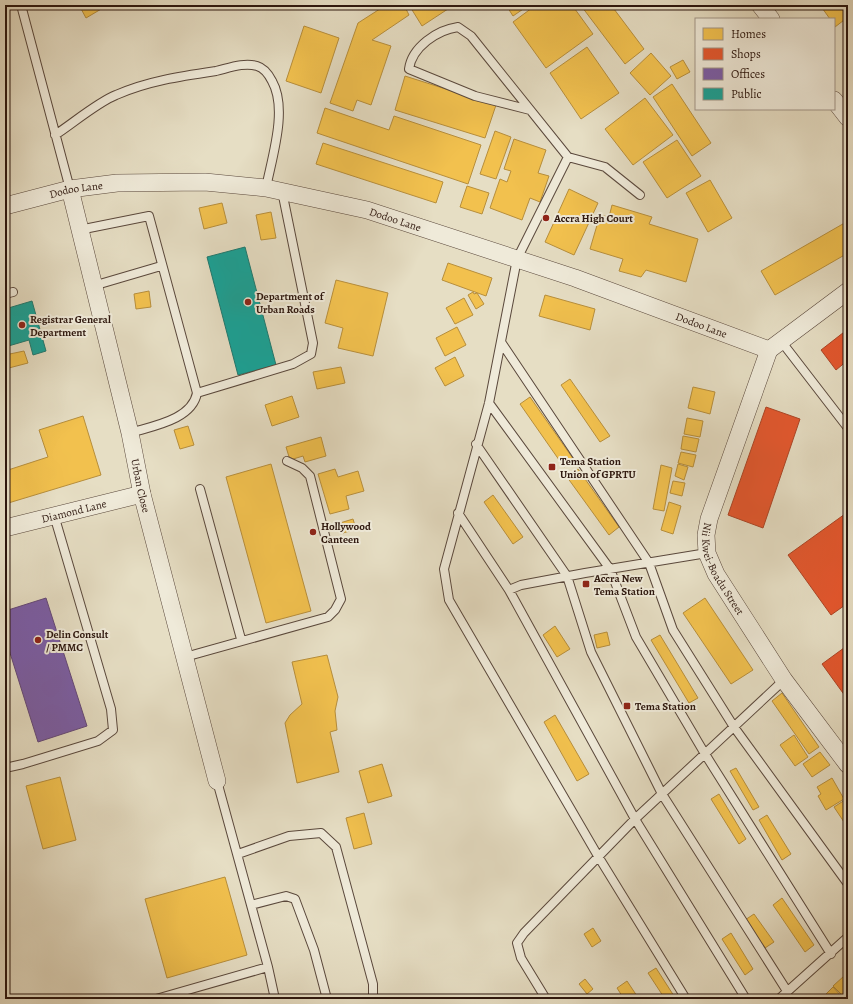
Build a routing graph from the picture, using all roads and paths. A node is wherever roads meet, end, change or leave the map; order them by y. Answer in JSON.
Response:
{"nodes":[{"id":1,"x":21,"y":5,"type":"edge"},
{"id":2,"x":760,"y":5,"type":"edge"},
{"id":3,"x":770,"y":18,"type":"edge"},
{"id":4,"x":835,"y":101,"type":"edge"},
{"id":5,"x":530,"y":110,"type":"junction"},
{"id":6,"x":848,"y":118,"type":"edge"},
{"id":7,"x":55,"y":135,"type":"junction"},
{"id":8,"x":568,"y":158,"type":"junction"},
{"id":9,"x":70,"y":189,"type":"junction"},
{"id":10,"x":274,"y":189,"type":"junction"},
{"id":11,"x":640,"y":195,"type":"dead end"},
{"id":12,"x":5,"y":206,"type":"edge"},
{"id":13,"x":80,"y":230,"type":"junction"},
{"id":14,"x":517,"y":259,"type":"junction"},
{"id":15,"x":162,"y":266,"type":"junction"},
{"id":16,"x":93,"y":286,"type":"junction"},
{"id":17,"x":848,"y":291,"type":"edge"},
{"id":18,"x":501,"y":342,"type":"junction"},
{"id":19,"x":775,"y":345,"type":"junction"},
{"id":20,"x":197,"y":393,"type":"junction"},
{"id":21,"x":489,"y":403,"type":"junction"},
{"id":22,"x":848,"y":428,"type":"edge"},
{"id":23,"x":130,"y":433,"type":"junction"},
{"id":24,"x":476,"y":444,"type":"junction"},
{"id":25,"x":287,"y":462,"type":"dead end"},
{"id":26,"x":200,"y":489,"type":"dead end"},
{"id":27,"x":142,"y":494,"type":"junction"},
{"id":28,"x":458,"y":513,"type":"junction"},
{"id":29,"x":54,"y":515,"type":"junction"},
{"id":30,"x":5,"y":528,"type":"edge"},
{"id":31,"x":707,"y":553,"type":"junction"},
{"id":32,"x":649,"y":563,"type":"junction"},
{"id":33,"x":610,"y":569,"type":"junction"},
{"id":34,"x":567,"y":576,"type":"junction"},
{"id":35,"x":509,"y":590,"type":"junction"},
{"id":36,"x":241,"y":640,"type":"junction"},
{"id":37,"x":185,"y":657,"type":"junction"},
{"id":38,"x":784,"y":680,"type":"junction"},
{"id":39,"x":734,"y":727,"type":"junction"},
{"id":40,"x":705,"y":754,"type":"junction"},
{"id":41,"x":848,"y":765,"type":"edge"},
{"id":42,"x":5,"y":768,"type":"edge"},
{"id":43,"x":217,"y":781,"type":"joint"},
{"id":44,"x":662,"y":794,"type":"junction"},
{"id":45,"x":635,"y":819,"type":"junction"},
{"id":46,"x":238,"y":854,"type":"junction"},
{"id":47,"x":598,"y":856,"type":"junction"},
{"id":48,"x":848,"y":884,"type":"edge"},
{"id":49,"x":251,"y":905,"type":"junction"},
{"id":50,"x":848,"y":938,"type":"edge"},
{"id":51,"x":830,"y":954,"type":"junction"},
{"id":52,"x":268,"y":966,"type":"junction"},
{"id":53,"x":787,"y":991,"type":"junction"},
{"id":54,"x":156,"y":999,"type":"edge"},
{"id":55,"x":275,"y":999,"type":"edge"},
{"id":56,"x":327,"y":999,"type":"edge"},
{"id":57,"x":373,"y":999,"type":"edge"},
{"id":58,"x":546,"y":999,"type":"edge"},
{"id":59,"x":686,"y":999,"type":"edge"},
{"id":60,"x":746,"y":999,"type":"edge"},
{"id":61,"x":779,"y":999,"type":"edge"}],
"edges":[{"from":1,"to":7,"type":"lane"},
{"from":2,"to":3,"type":"street"},
{"from":4,"to":6,"type":"street"},
{"from":5,"to":5,"type":"lane"},
{"from":5,"to":8,"type":"lane"},
{"from":7,"to":9,"type":"lane"},
{"from":7,"to":10,"type":"lane"},
{"from":8,"to":11,"type":"lane"},
{"from":8,"to":14,"type":"lane"},
{"from":9,"to":10,"type":"street","name":"Dodoo Lane"},
{"from":9,"to":12,"type":"street","name":"Dodoo Lane"},
{"from":9,"to":13,"type":"street","name":"Urban Close"},
{"from":10,"to":14,"type":"street","name":"Dodoo Lane"},
{"from":10,"to":20,"type":"lane"},
{"from":13,"to":15,"type":"lane"},
{"from":13,"to":16,"type":"street","name":"Urban Close"},
{"from":14,"to":18,"type":"lane"},
{"from":14,"to":19,"type":"street","name":"Dodoo Lane"},
{"from":15,"to":16,"type":"lane"},
{"from":15,"to":20,"type":"lane"},
{"from":16,"to":23,"type":"street","name":"Urban Close"},
{"from":17,"to":19,"type":"street"},
{"from":18,"to":21,"type":"lane"},
{"from":18,"to":32,"type":"lane"},
{"from":19,"to":22,"type":"lane"},
{"from":19,"to":31,"type":"street","name":"Nii Kwei-Boadu Street"},
{"from":20,"to":23,"type":"lane"},
{"from":21,"to":24,"type":"lane"},
{"from":21,"to":33,"type":"lane"},
{"from":23,"to":27,"type":"street","name":"Urban Close"},
{"from":24,"to":28,"type":"lane"},
{"from":24,"to":34,"type":"lane"},
{"from":25,"to":36,"type":"lane"},
{"from":26,"to":36,"type":"lane"},
{"from":27,"to":29,"type":"street","name":"Diamond Lane"},
{"from":27,"to":37,"type":"street","name":"Urban Close"},
{"from":28,"to":35,"type":"lane"},
{"from":28,"to":47,"type":"lane"},
{"from":29,"to":30,"type":"street","name":"Diamond Lane"},
{"from":29,"to":42,"type":"lane"},
{"from":31,"to":32,"type":"lane"},
{"from":31,"to":38,"type":"street","name":"Nii Kwei-Boadu Street"},
{"from":32,"to":33,"type":"lane"},
{"from":32,"to":39,"type":"lane"},
{"from":33,"to":34,"type":"lane"},
{"from":33,"to":40,"type":"lane"},
{"from":34,"to":35,"type":"lane"},
{"from":34,"to":44,"type":"lane"},
{"from":35,"to":45,"type":"lane"},
{"from":36,"to":37,"type":"lane"},
{"from":37,"to":43,"type":"street","name":"Urban Close"},
{"from":38,"to":39,"type":"lane"},
{"from":38,"to":41,"type":"street","name":"Nii Kwei-Boadu Street"},
{"from":39,"to":40,"type":"lane"},
{"from":39,"to":48,"type":"lane"},
{"from":40,"to":44,"type":"lane"},
{"from":40,"to":51,"type":"lane"},
{"from":43,"to":46,"type":"lane"},
{"from":44,"to":45,"type":"lane"},
{"from":44,"to":53,"type":"lane"},
{"from":45,"to":47,"type":"lane"},
{"from":45,"to":60,"type":"lane"},
{"from":46,"to":49,"type":"lane"},
{"from":46,"to":57,"type":"lane"},
{"from":47,"to":58,"type":"lane"},
{"from":47,"to":59,"type":"lane"},
{"from":49,"to":52,"type":"lane"},
{"from":49,"to":56,"type":"lane"},
{"from":50,"to":51,"type":"lane"},
{"from":51,"to":53,"type":"lane"},
{"from":52,"to":54,"type":"lane"},
{"from":52,"to":55,"type":"lane"},
{"from":53,"to":61,"type":"lane"}]}
